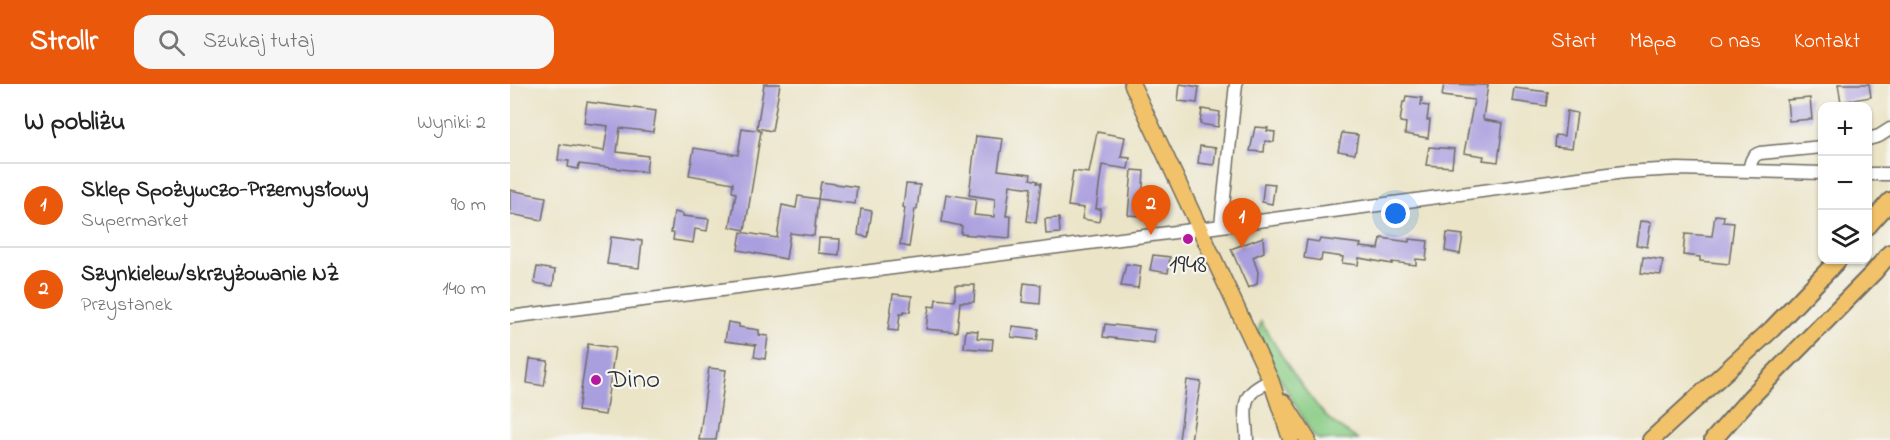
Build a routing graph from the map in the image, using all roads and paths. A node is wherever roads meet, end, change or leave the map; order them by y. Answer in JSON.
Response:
{"nodes":[{"id":1,"x":1132,"y":84,"type":"edge"},
{"id":2,"x":1236,"y":84,"type":"edge"},
{"id":3,"x":1890,"y":129,"type":"edge"},
{"id":4,"x":1872,"y":138,"type":"edge"},
{"id":5,"x":1818,"y":147,"type":"edge"},
{"id":6,"x":1749,"y":171,"type":"junction"},
{"id":7,"x":1818,"y":173,"type":"edge"},
{"id":8,"x":1872,"y":174,"type":"edge"},
{"id":9,"x":1890,"y":174,"type":"edge"},
{"id":10,"x":1890,"y":201,"type":"edge"},
{"id":11,"x":1872,"y":221,"type":"edge"},
{"id":12,"x":1221,"y":225,"type":"junction"},
{"id":13,"x":1199,"y":229,"type":"junction"},
{"id":14,"x":1890,"y":253,"type":"edge"},
{"id":15,"x":1834,"y":264,"type":"edge"},
{"id":16,"x":510,"y":317,"type":"edge"},
{"id":17,"x":1272,"y":384,"type":"junction"},
{"id":18,"x":1750,"y":398,"type":"junction"},
{"id":19,"x":1247,"y":440,"type":"edge"},
{"id":20,"x":1291,"y":440,"type":"edge"},
{"id":21,"x":1308,"y":440,"type":"edge"},
{"id":22,"x":1651,"y":440,"type":"edge"},
{"id":23,"x":1702,"y":440,"type":"edge"},
{"id":24,"x":1713,"y":440,"type":"edge"}],
"edges":[{"from":1,"to":13,"type":"main road"},
{"from":2,"to":12,"type":"street"},
{"from":3,"to":4,"type":"street"},
{"from":5,"to":6,"type":"street"},
{"from":6,"to":7,"type":"street"},
{"from":6,"to":12,"type":"street"},
{"from":8,"to":9,"type":"street"},
{"from":10,"to":11,"type":"highway"},
{"from":12,"to":13,"type":"street"},
{"from":13,"to":16,"type":"street"},
{"from":13,"to":17,"type":"main road"},
{"from":14,"to":18,"type":"highway"},
{"from":15,"to":22,"type":"highway"},
{"from":17,"to":19,"type":"street"},
{"from":17,"to":20,"type":"main road"},
{"from":17,"to":21,"type":"main road"},
{"from":18,"to":23,"type":"highway"},
{"from":18,"to":24,"type":"highway"}]}
